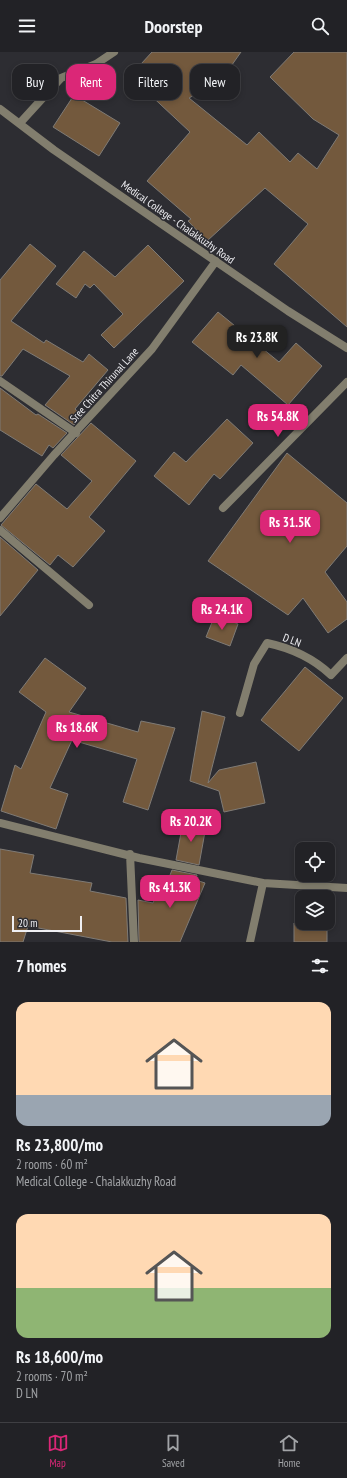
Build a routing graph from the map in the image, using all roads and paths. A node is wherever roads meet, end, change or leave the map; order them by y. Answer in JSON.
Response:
{"nodes":[{"id":1,"x":114,"y":52,"type":"edge"},
{"id":2,"x":0,"y":109,"type":"edge"},
{"id":3,"x":20,"y":123,"type":"junction"},
{"id":4,"x":216,"y":261,"type":"junction"},
{"id":5,"x":347,"y":348,"type":"edge"},
{"id":6,"x":0,"y":381,"type":"edge"},
{"id":7,"x":347,"y":382,"type":"edge"},
{"id":8,"x":76,"y":433,"type":"junction"},
{"id":9,"x":223,"y":508,"type":"dead end"},
{"id":10,"x":0,"y":518,"type":"edge"},
{"id":11,"x":0,"y":530,"type":"edge"},
{"id":12,"x":89,"y":605,"type":"dead end"},
{"id":13,"x":347,"y":658,"type":"edge"},
{"id":14,"x":240,"y":713,"type":"dead end"},
{"id":15,"x":0,"y":823,"type":"edge"},
{"id":16,"x":130,"y":854,"type":"junction"},
{"id":17,"x":263,"y":883,"type":"junction"},
{"id":18,"x":347,"y":888,"type":"edge"},
{"id":19,"x":134,"y":942,"type":"edge"},
{"id":20,"x":250,"y":942,"type":"edge"}],
"edges":[{"from":1,"to":3,"type":"street"},
{"from":2,"to":3,"type":"street","name":"Medical College - Chalakkuzhy Road"},
{"from":3,"to":4,"type":"street","name":"Medical College - Chalakkuzhy Road"},
{"from":4,"to":5,"type":"street","name":"Medical College - Chalakkuzhy Road"},
{"from":4,"to":8,"type":"street","name":"Sree Chitra Thirunal Lane"},
{"from":6,"to":8,"type":"street"},
{"from":7,"to":9,"type":"street"},
{"from":8,"to":10,"type":"street","name":"Sree Chitra Thirunal Lane"},
{"from":11,"to":12,"type":"street"},
{"from":13,"to":14,"type":"street","name":"D LN"},
{"from":15,"to":16,"type":"street"},
{"from":16,"to":17,"type":"street"},
{"from":16,"to":19,"type":"street"},
{"from":17,"to":18,"type":"street"},
{"from":17,"to":20,"type":"street"}]}
